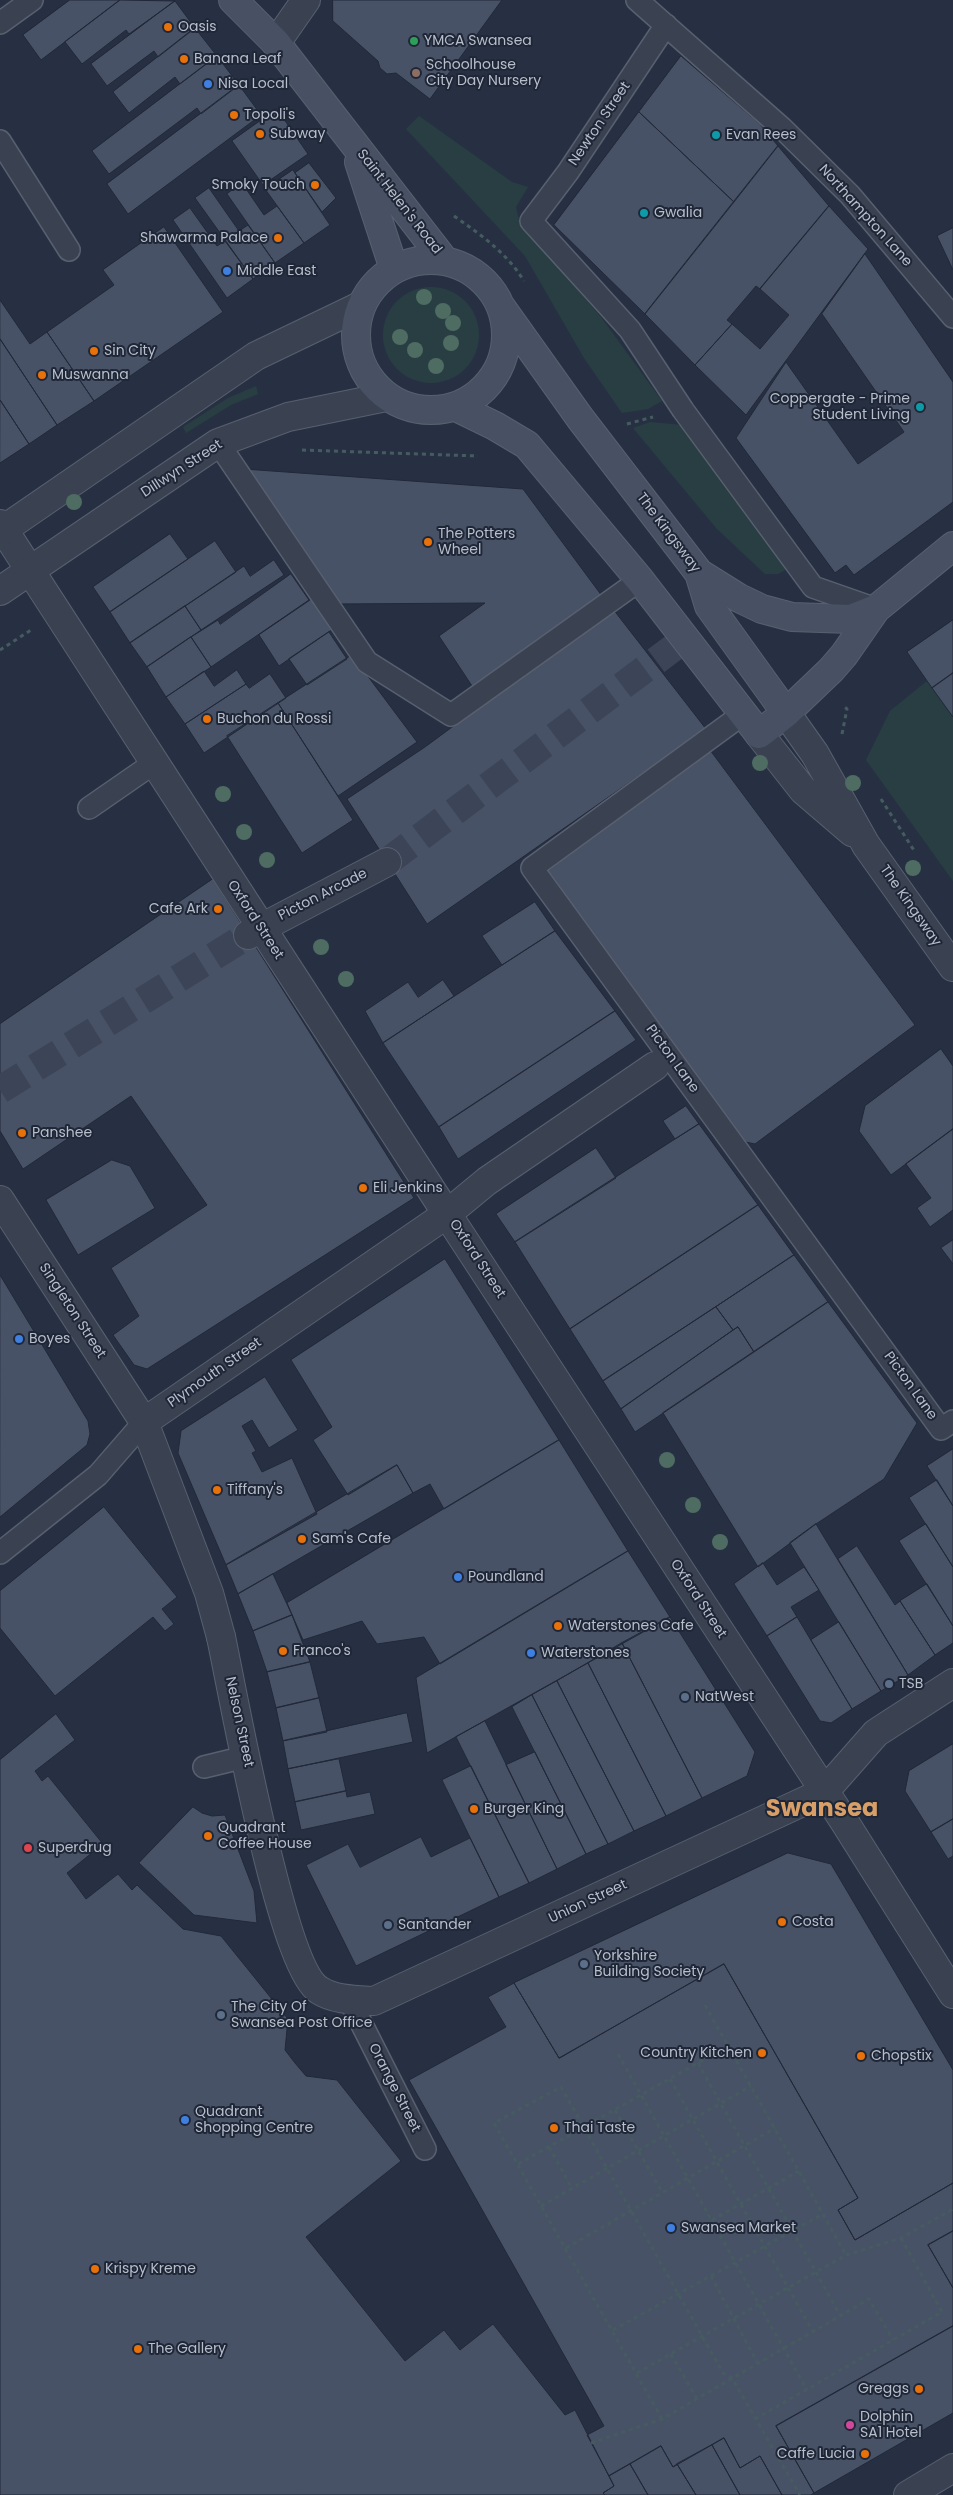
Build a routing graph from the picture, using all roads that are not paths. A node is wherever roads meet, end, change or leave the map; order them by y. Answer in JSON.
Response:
{"nodes":[{"id":1,"x":32,"y":0,"type":"edge"},
{"id":2,"x":234,"y":0,"type":"edge"},
{"id":3,"x":306,"y":0,"type":"edge"},
{"id":4,"x":637,"y":0,"type":"edge"},
{"id":5,"x":0,"y":23,"type":"edge"},
{"id":6,"x":666,"y":25,"type":"junction"},
{"id":7,"x":276,"y":43,"type":"junction"},
{"id":8,"x":0,"y":141,"type":"edge"},
{"id":9,"x":354,"y":144,"type":"junction"},
{"id":10,"x":69,"y":250,"type":"dead end"},
{"id":11,"x":444,"y":260,"type":"junction"},
{"id":12,"x":394,"y":268,"type":"junction"},
{"id":13,"x":360,"y":306,"type":"junction"},
{"id":14,"x":501,"y":306,"type":"junction"},
{"id":15,"x":953,"y":317,"type":"edge"},
{"id":16,"x":386,"y":397,"type":"junction"},
{"id":17,"x":456,"y":407,"type":"junction"},
{"id":18,"x":218,"y":443,"type":"junction"},
{"id":19,"x":1,"y":529,"type":"edge"},
{"id":20,"x":953,"y":546,"type":"edge"},
{"id":21,"x":30,"y":571,"type":"junction"},
{"id":22,"x":699,"y":573,"type":"junction"},
{"id":23,"x":640,"y":580,"type":"junction"},
{"id":24,"x":0,"y":591,"type":"edge"},
{"id":25,"x":876,"y":608,"type":"junction"},
{"id":26,"x":786,"y":713,"type":"junction"},
{"id":27,"x":741,"y":726,"type":"junction"},
{"id":28,"x":154,"y":763,"type":"junction"},
{"id":29,"x":89,"y":808,"type":"dead end"},
{"id":30,"x":866,"y":845,"type":"junction"},
{"id":31,"x":386,"y":862,"type":"tunnel mouth"},
{"id":32,"x":254,"y":931,"type":"junction"},
{"id":33,"x":953,"y":967,"type":"edge"},
{"id":34,"x":655,"y":1066,"type":"dead end"},
{"id":35,"x":0,"y":1200,"type":"edge"},
{"id":36,"x":447,"y":1214,"type":"junction"},
{"id":37,"x":953,"y":1421,"type":"edge"},
{"id":38,"x":144,"y":1422,"type":"junction"},
{"id":39,"x":0,"y":1553,"type":"edge"},
{"id":40,"x":953,"y":1683,"type":"edge"},
{"id":41,"x":245,"y":1757,"type":"junction"},
{"id":42,"x":204,"y":1768,"type":"dead end"},
{"id":43,"x":824,"y":1792,"type":"junction"},
{"id":44,"x":953,"y":1994,"type":"edge"},
{"id":45,"x":349,"y":1999,"type":"junction"},
{"id":46,"x":425,"y":2149,"type":"dead end"},
{"id":47,"x":953,"y":2468,"type":"edge"},
{"id":48,"x":908,"y":2495,"type":"edge"}],
"edges":[{"from":1,"to":5,"type":"lane"},
{"from":2,"to":7,"type":"main road","name":"Saint Helen's Road"},
{"from":3,"to":7,"type":"street"},
{"from":4,"to":6,"type":"lane","name":"Northampton Lane"},
{"from":6,"to":15,"type":"lane","name":"Northampton Lane"},
{"from":6,"to":25,"type":"lane","name":"Newton Street"},
{"from":7,"to":9,"type":"main road","name":"Saint Helen's Road"},
{"from":8,"to":10,"type":"lane"},
{"from":9,"to":11,"type":"main road","name":"Saint Helen's Road"},
{"from":9,"to":12,"type":"main road","name":"Saint Helen's Road"},
{"from":11,"to":12,"type":"main road"},
{"from":11,"to":14,"type":"main road"},
{"from":12,"to":13,"type":"main road"},
{"from":13,"to":16,"type":"main road"},
{"from":13,"to":19,"type":"street"},
{"from":14,"to":17,"type":"main road"},
{"from":14,"to":22,"type":"main road","name":"The Kingsway"},
{"from":16,"to":17,"type":"main road"},
{"from":16,"to":18,"type":"street","name":"Dillwyn Street"},
{"from":17,"to":23,"type":"main road","name":"The Kingsway"},
{"from":18,"to":21,"type":"street","name":"Dillwyn Street"},
{"from":18,"to":23,"type":"lane"},
{"from":19,"to":21,"type":"street","name":"Oxford Street"},
{"from":20,"to":25,"type":"main road"},
{"from":21,"to":24,"type":"street","name":"Dillwyn Street"},
{"from":21,"to":28,"type":"street","name":"Oxford Street"},
{"from":22,"to":25,"type":"main road"},
{"from":22,"to":26,"type":"main road","name":"The Kingsway"},
{"from":23,"to":27,"type":"main road","name":"The Kingsway"},
{"from":25,"to":26,"type":"main road"},
{"from":26,"to":27,"type":"main road"},
{"from":26,"to":30,"type":"street","name":"The Kingsway"},
{"from":27,"to":30,"type":"street","name":"The Kingsway"},
{"from":27,"to":37,"type":"lane","name":"Picton Lane"},
{"from":28,"to":29,"type":"lane"},
{"from":28,"to":32,"type":"street","name":"Oxford Street"},
{"from":30,"to":33,"type":"street","name":"The Kingsway"},
{"from":31,"to":32,"type":"street","name":"Picton Arcade"},
{"from":32,"to":36,"type":"street","name":"Oxford Street"},
{"from":34,"to":36,"type":"street","name":"Plymouth Street"},
{"from":35,"to":38,"type":"street","name":"Singleton Street"},
{"from":36,"to":38,"type":"street","name":"Plymouth Street"},
{"from":36,"to":43,"type":"street","name":"Oxford Street"},
{"from":38,"to":39,"type":"lane","name":"Plymouth Street"},
{"from":38,"to":41,"type":"street","name":"Nelson Street"},
{"from":40,"to":43,"type":"street"},
{"from":41,"to":42,"type":"lane"},
{"from":41,"to":45,"type":"street","name":"Nelson Street"},
{"from":43,"to":44,"type":"street","name":"Oxford Street"},
{"from":43,"to":45,"type":"street","name":"Union Street"},
{"from":45,"to":46,"type":"lane","name":"Orange Street"},
{"from":47,"to":48,"type":"street"}]}
